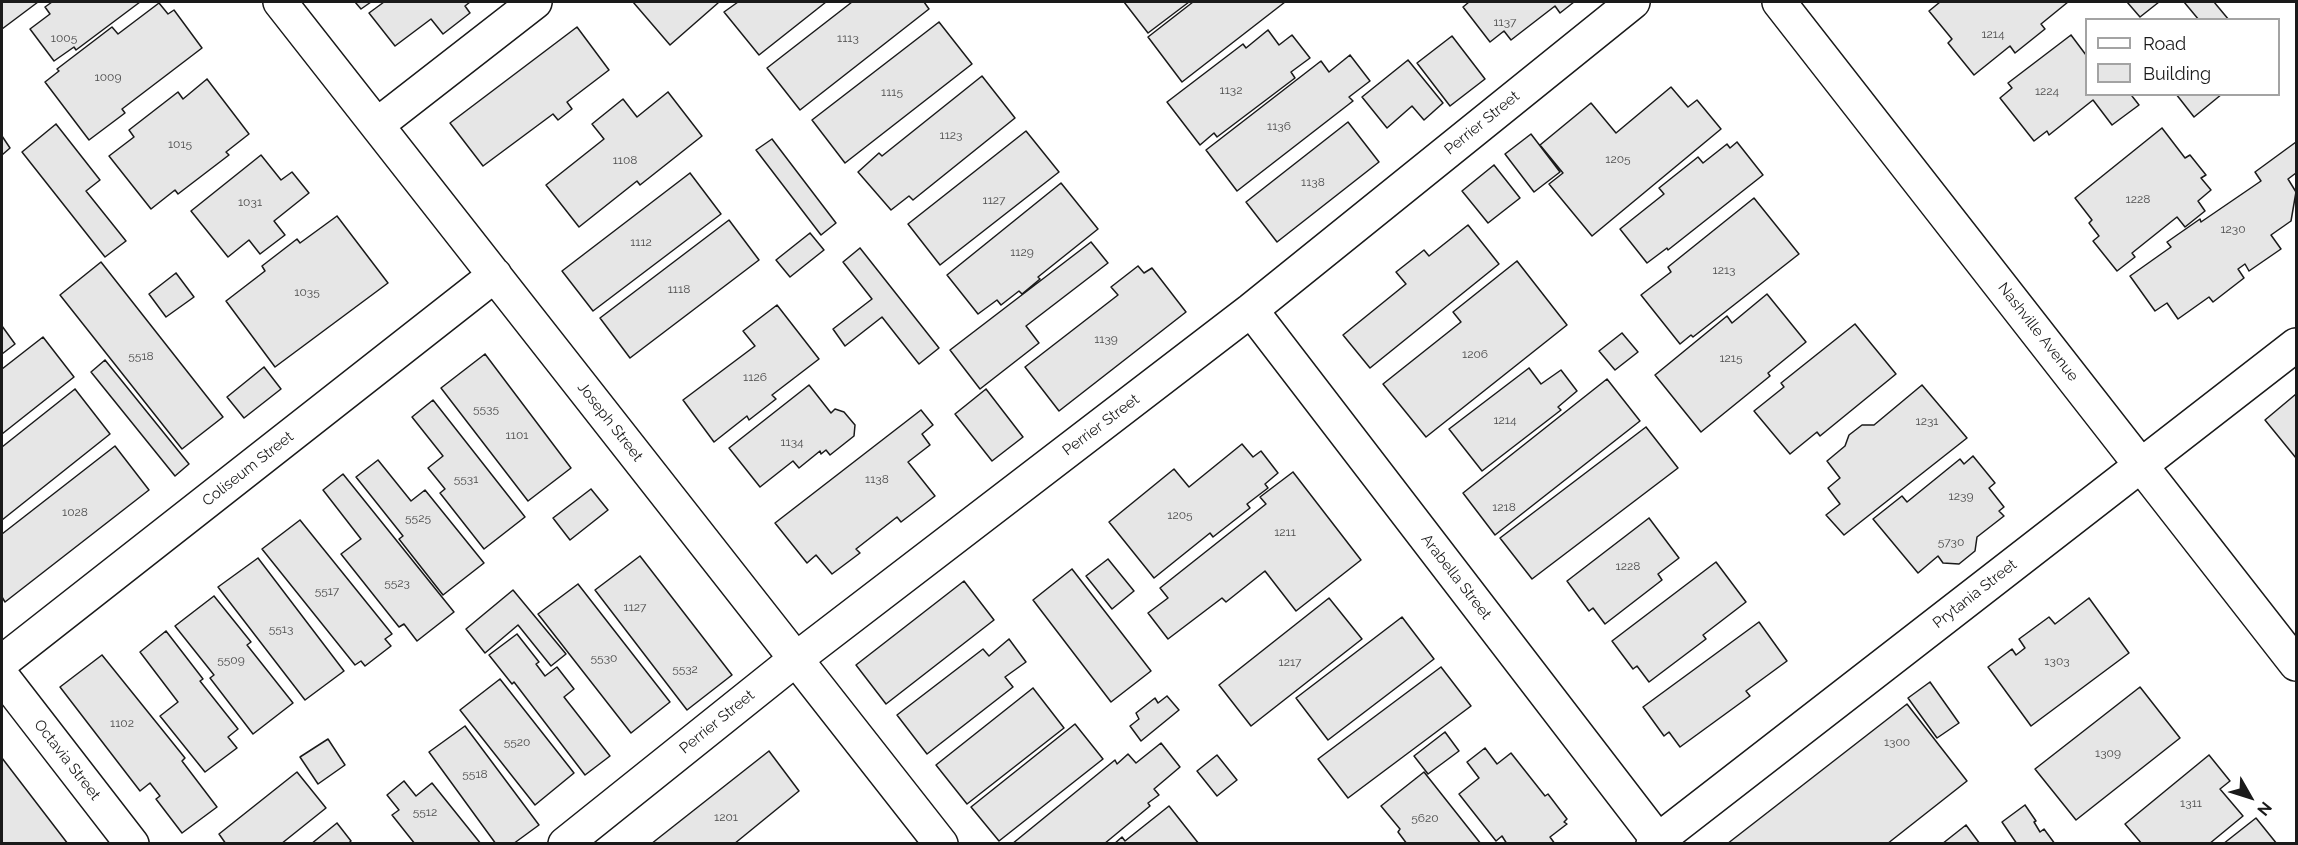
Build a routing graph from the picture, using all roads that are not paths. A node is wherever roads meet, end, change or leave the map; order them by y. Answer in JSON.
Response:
{"nodes":[{"id":1,"x":280,"y":2,"type":"edge"},
{"id":2,"x":535,"y":2,"type":"edge"},
{"id":3,"x":1633,"y":2,"type":"edge"},
{"id":4,"x":1779,"y":2,"type":"edge"},
{"id":5,"x":377,"y":125,"type":"junction"},
{"id":6,"x":495,"y":275,"type":"junction"},
{"id":7,"x":1251,"y":310,"type":"junction"},
{"id":8,"x":2296,"y":345,"type":"edge"},
{"id":9,"x":2142,"y":465,"type":"junction"},
{"id":10,"x":796,"y":659,"type":"junction"},
{"id":11,"x":2,"y":662,"type":"edge"},
{"id":12,"x":2296,"y":664,"type":"edge"},
{"id":13,"x":2,"y":676,"type":"edge"},
{"id":14,"x":1658,"y":842,"type":"edge"},
{"id":15,"x":132,"y":843,"type":"edge"},
{"id":16,"x":565,"y":843,"type":"edge"},
{"id":17,"x":941,"y":843,"type":"edge"}],
"edges":[{"from":1,"to":5,"type":"street","name":"Joseph Street"},
{"from":2,"to":5,"type":"street"},
{"from":3,"to":7,"type":"street","name":"Perrier Street"},
{"from":4,"to":9,"type":"street","name":"Nashville Avenue"},
{"from":5,"to":6,"type":"street","name":"Joseph Street"},
{"from":6,"to":10,"type":"street","name":"Joseph Street"},
{"from":6,"to":11,"type":"street","name":"Coliseum Street"},
{"from":7,"to":10,"type":"street","name":"Perrier Street"},
{"from":7,"to":14,"type":"street","name":"Arabella Street"},
{"from":8,"to":9,"type":"street","name":"Prytania Street"},
{"from":9,"to":12,"type":"street","name":"Nashville Avenue"},
{"from":9,"to":14,"type":"street","name":"Prytania Street"},
{"from":10,"to":16,"type":"street","name":"Perrier Street"},
{"from":10,"to":17,"type":"street","name":"Joseph Street"},
{"from":13,"to":15,"type":"street","name":"Octavia Street"}]}
